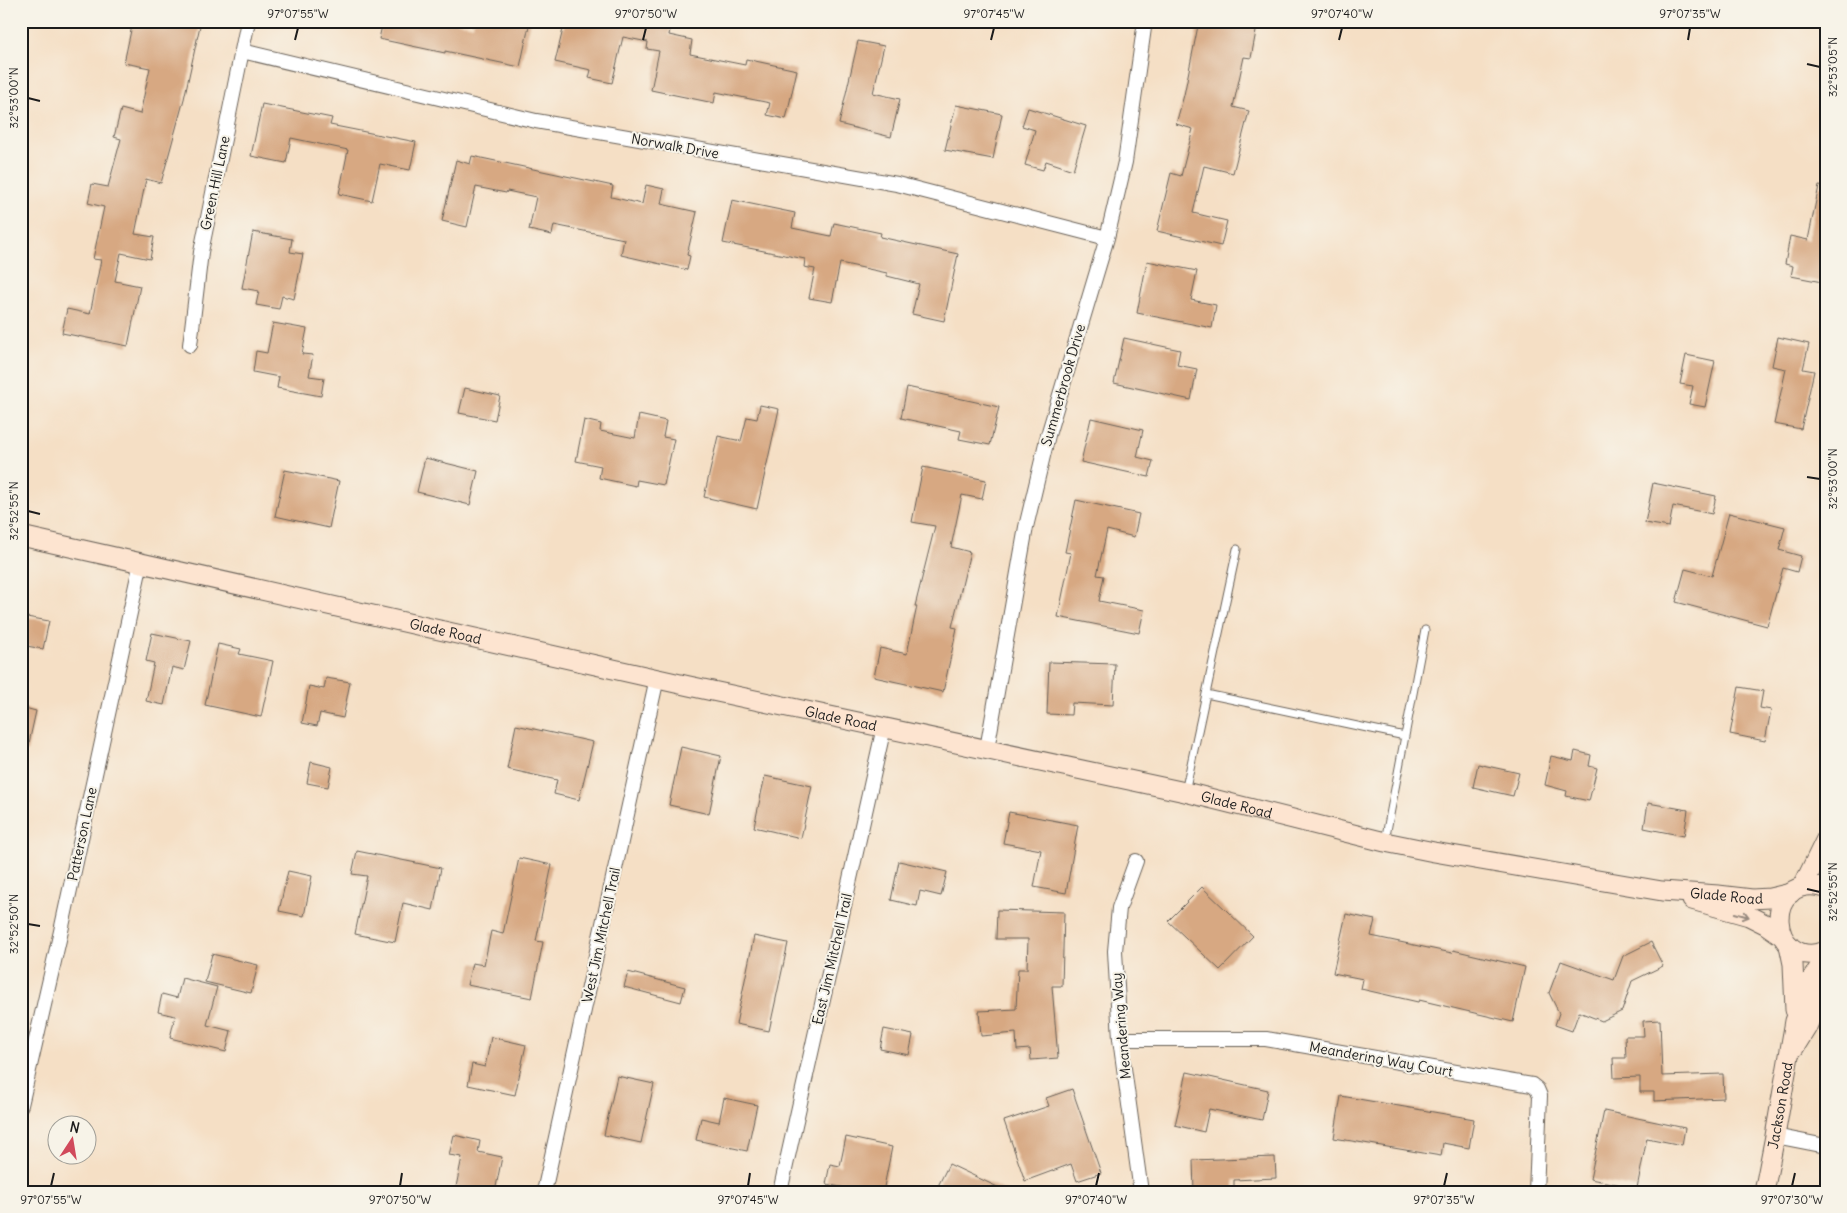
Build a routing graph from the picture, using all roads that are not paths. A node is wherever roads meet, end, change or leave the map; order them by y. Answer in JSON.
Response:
{"nodes":[{"id":1,"x":248,"y":21,"type":"edge"},
{"id":2,"x":1145,"y":21,"type":"edge"},
{"id":3,"x":242,"y":51,"type":"junction"},
{"id":4,"x":1107,"y":238,"type":"junction"},
{"id":5,"x":190,"y":345,"type":"dead end"},
{"id":6,"x":21,"y":536,"type":"edge"},
{"id":7,"x":1236,"y":549,"type":"dead end"},
{"id":8,"x":141,"y":562,"type":"junction"},
{"id":9,"x":1424,"y":630,"type":"dead end"},
{"id":10,"x":657,"y":678,"type":"junction"},
{"id":11,"x":1206,"y":694,"type":"junction"},
{"id":12,"x":884,"y":727,"type":"junction"},
{"id":13,"x":1405,"y":736,"type":"junction"},
{"id":14,"x":986,"y":750,"type":"junction"},
{"id":15,"x":1185,"y":792,"type":"junction"},
{"id":16,"x":1826,"y":839,"type":"edge"},
{"id":17,"x":1385,"y":842,"type":"junction"},
{"id":18,"x":1136,"y":861,"type":"dead end"},
{"id":19,"x":1826,"y":888,"type":"edge"},
{"id":20,"x":1797,"y":889,"type":"junction"},
{"id":21,"x":1662,"y":891,"type":"junction"},
{"id":22,"x":1786,"y":940,"type":"junction"},
{"id":23,"x":1826,"y":951,"type":"edge"},
{"id":24,"x":1826,"y":956,"type":"edge"},
{"id":25,"x":1826,"y":980,"type":"edge"},
{"id":26,"x":1795,"y":1021,"type":"junction"},
{"id":27,"x":1120,"y":1039,"type":"junction"},
{"id":28,"x":1789,"y":1055,"type":"junction"},
{"id":29,"x":21,"y":1105,"type":"edge"},
{"id":30,"x":1775,"y":1136,"type":"junction"},
{"id":31,"x":1826,"y":1146,"type":"edge"},
{"id":32,"x":544,"y":1192,"type":"edge"},
{"id":33,"x":780,"y":1192,"type":"edge"},
{"id":34,"x":1141,"y":1192,"type":"edge"},
{"id":35,"x":1536,"y":1192,"type":"edge"},
{"id":36,"x":1764,"y":1192,"type":"edge"}],
"edges":[{"from":1,"to":3,"type":"street","name":"Green Hill Lane"},
{"from":2,"to":4,"type":"street","name":"Summerbrook Drive"},
{"from":3,"to":4,"type":"street","name":"Norwalk Drive"},
{"from":3,"to":5,"type":"street","name":"Green Hill Lane"},
{"from":4,"to":14,"type":"street","name":"Summerbrook Drive"},
{"from":6,"to":8,"type":"main road","name":"Glade Road"},
{"from":7,"to":11,"type":"lane"},
{"from":8,"to":10,"type":"main road","name":"Glade Road"},
{"from":8,"to":29,"type":"street","name":"Patterson Lane"},
{"from":9,"to":13,"type":"lane"},
{"from":10,"to":12,"type":"main road","name":"Glade Road"},
{"from":10,"to":32,"type":"street","name":"West Jim Mitchell Trail"},
{"from":11,"to":13,"type":"lane"},
{"from":11,"to":15,"type":"lane"},
{"from":12,"to":14,"type":"main road","name":"Glade Road"},
{"from":12,"to":33,"type":"street","name":"East Jim Mitchell Trail"},
{"from":13,"to":17,"type":"lane"},
{"from":14,"to":15,"type":"main road","name":"Glade Road"},
{"from":15,"to":17,"type":"main road","name":"Glade Road"},
{"from":16,"to":20,"type":"main road","name":"Jackson Road"},
{"from":17,"to":21,"type":"main road","name":"Glade Road"},
{"from":18,"to":27,"type":"street","name":"Meandering Way"},
{"from":19,"to":20,"type":"main road","name":"Glade Road"},
{"from":20,"to":21,"type":"main road","name":"Glade Road"},
{"from":20,"to":22,"type":"main road","name":"Jackson Road"},
{"from":21,"to":22,"type":"main road","name":"Glade Road","one_way":true},
{"from":22,"to":23,"type":"main road","name":"Glade Road"},
{"from":22,"to":26,"type":"main road","name":"Jackson Road"},
{"from":24,"to":26,"type":"main road","name":"Jackson Road"},
{"from":25,"to":28,"type":"main road"},
{"from":26,"to":28,"type":"main road","name":"Jackson Road"},
{"from":27,"to":34,"type":"street","name":"Meandering Way"},
{"from":27,"to":35,"type":"street","name":"Meandering Way Court"},
{"from":28,"to":30,"type":"main road","name":"Jackson Road"},
{"from":30,"to":31,"type":"street"},
{"from":30,"to":36,"type":"main road","name":"Jackson Road"}]}
